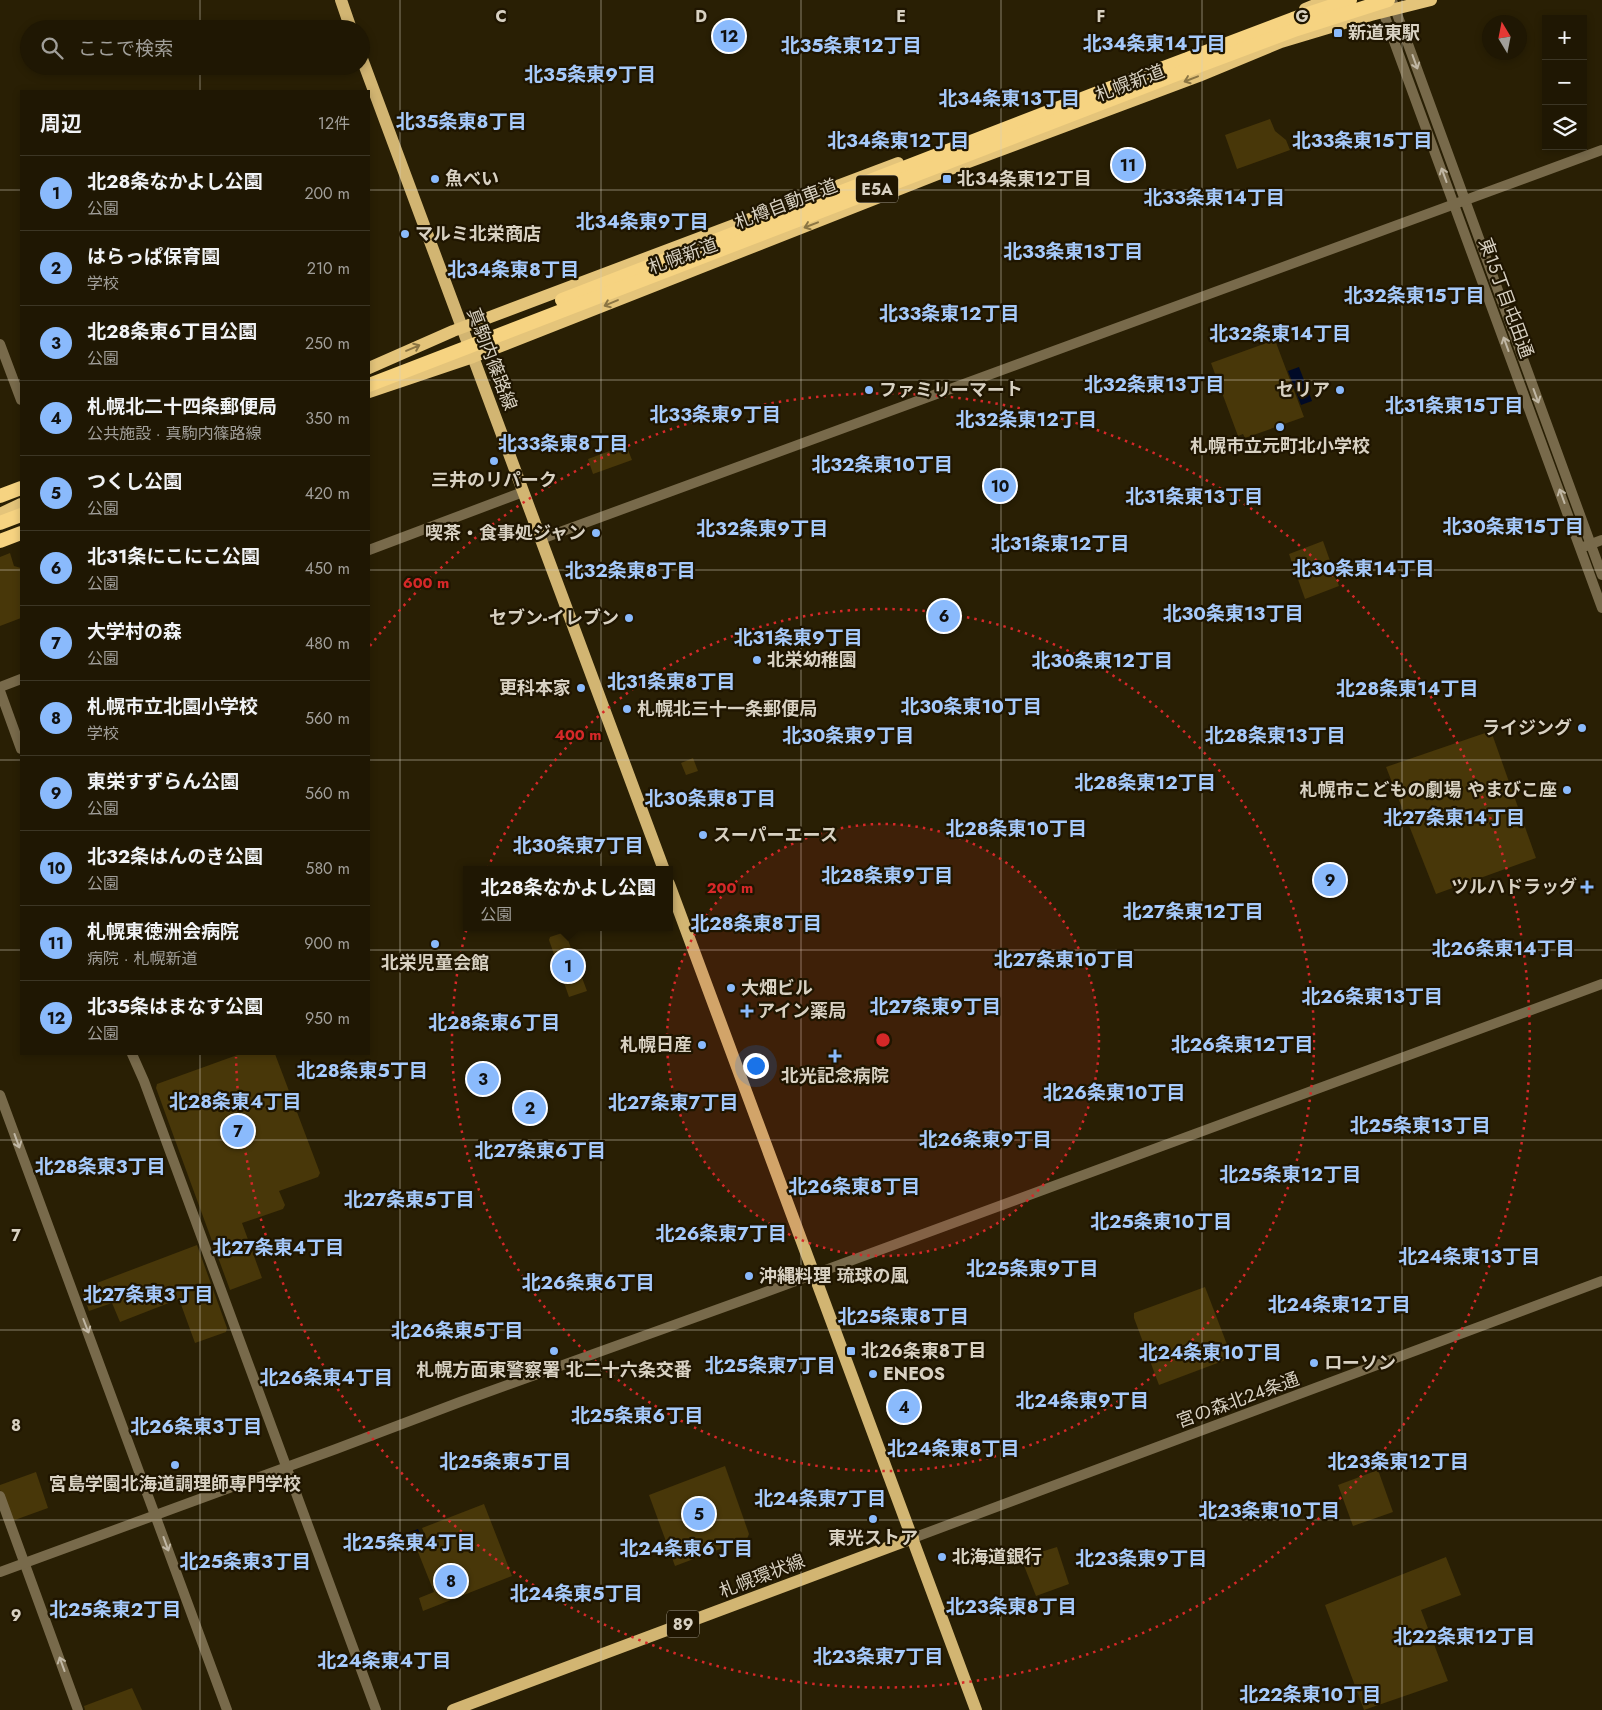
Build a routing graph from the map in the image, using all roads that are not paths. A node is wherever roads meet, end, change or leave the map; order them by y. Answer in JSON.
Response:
{"nodes":[{"id":1,"x":340,"y":0,"type":"edge"},
{"id":2,"x":1327,"y":0,"type":"edge"},
{"id":3,"x":1350,"y":0,"type":"edge"},
{"id":4,"x":1431,"y":0,"type":"edge"},
{"id":5,"x":1387,"y":4,"type":"edge"},
{"id":6,"x":348,"y":20,"type":"edge"},
{"id":7,"x":368,"y":75,"type":"edge"},
{"id":8,"x":1602,"y":150,"type":"edge"},
{"id":9,"x":1465,"y":200,"type":"junction"},
{"id":10,"x":1454,"y":204,"type":"junction"},
{"id":11,"x":462,"y":328,"type":"junction"},
{"id":12,"x":0,"y":344,"type":"edge"},
{"id":13,"x":473,"y":357,"type":"junction"},
{"id":14,"x":370,"y":368,"type":"edge"},
{"id":15,"x":370,"y":378,"type":"edge"},
{"id":16,"x":370,"y":386,"type":"edge"},
{"id":17,"x":370,"y":392,"type":"edge"},
{"id":18,"x":20,"y":397,"type":"edge"},
{"id":19,"x":20,"y":488,"type":"edge"},
{"id":20,"x":523,"y":492,"type":"junction"},
{"id":21,"x":0,"y":496,"type":"edge"},
{"id":22,"x":20,"y":505,"type":"edge"},
{"id":23,"x":0,"y":514,"type":"edge"},
{"id":24,"x":20,"y":515,"type":"edge"},
{"id":25,"x":20,"y":520,"type":"edge"},
{"id":26,"x":0,"y":523,"type":"edge"},
{"id":27,"x":0,"y":529,"type":"edge"},
{"id":28,"x":20,"y":533,"type":"edge"},
{"id":29,"x":541,"y":540,"type":"junction"},
{"id":30,"x":1602,"y":540,"type":"edge"},
{"id":31,"x":0,"y":541,"type":"edge"},
{"id":32,"x":1591,"y":544,"type":"junction"},
{"id":33,"x":1580,"y":548,"type":"junction"},
{"id":34,"x":370,"y":550,"type":"edge"},
{"id":35,"x":1602,"y":575,"type":"edge"},
{"id":36,"x":1602,"y":608,"type":"edge"},
{"id":37,"x":20,"y":679,"type":"edge"},
{"id":38,"x":0,"y":687,"type":"edge"},
{"id":39,"x":0,"y":691,"type":"edge"},
{"id":40,"x":20,"y":746,"type":"edge"},
{"id":41,"x":663,"y":866,"type":"edge"},
{"id":42,"x":673,"y":895,"type":"edge"},
{"id":43,"x":1602,"y":984,"type":"edge"},
{"id":44,"x":132,"y":1055,"type":"edge"},
{"id":45,"x":0,"y":1095,"type":"edge"},
{"id":46,"x":813,"y":1273,"type":"junction"},
{"id":47,"x":1602,"y":1281,"type":"edge"},
{"id":48,"x":286,"y":1467,"type":"junction"},
{"id":49,"x":0,"y":1496,"type":"edge"},
{"id":50,"x":155,"y":1515,"type":"junction"},
{"id":51,"x":912,"y":1538,"type":"junction"},
{"id":52,"x":25,"y":1563,"type":"junction"},
{"id":53,"x":0,"y":1572,"type":"edge"},
{"id":54,"x":78,"y":1710,"type":"edge"},
{"id":55,"x":227,"y":1710,"type":"edge"},
{"id":56,"x":376,"y":1710,"type":"edge"},
{"id":57,"x":453,"y":1710,"type":"edge"},
{"id":58,"x":976,"y":1710,"type":"edge"}],
"edges":[{"from":1,"to":6,"type":"main road"},
{"from":2,"to":11,"type":"highway","name":"札幌新道"},
{"from":3,"to":15,"type":"highway","name":"札樽自動車道","number":"E5A","bridge":true},
{"from":4,"to":5,"type":"highway","name":"札幌新道"},
{"from":5,"to":9,"type":"street","name":"東15丁目屯田通","one_way":true},
{"from":10,"to":5,"type":"street","name":"東15丁目屯田通","one_way":true},
{"from":5,"to":13,"type":"highway","name":"札幌新道","one_way":true},
{"from":5,"to":16,"type":"highway","name":"札樽自動車道","number":"E5A","bridge":true},
{"from":7,"to":11,"type":"main road","name":"真駒内篠路線"},
{"from":8,"to":9,"type":"street"},
{"from":9,"to":10,"type":"street"},
{"from":9,"to":32,"type":"street","name":"東15丁目屯田通","one_way":true},
{"from":10,"to":29,"type":"street"},
{"from":33,"to":10,"type":"street","name":"東15丁目屯田通","one_way":true},
{"from":11,"to":13,"type":"main road","name":"真駒内篠路線"},
{"from":14,"to":11,"type":"highway","name":"札幌新道","one_way":true},
{"from":12,"to":18,"type":"street"},
{"from":13,"to":17,"type":"highway","name":"札幌新道"},
{"from":13,"to":20,"type":"main road","name":"真駒内篠路線"},
{"from":19,"to":21,"type":"highway"},
{"from":20,"to":29,"type":"main road","name":"真駒内篠路線"},
{"from":20,"to":34,"type":"street"},
{"from":22,"to":23,"type":"highway"},
{"from":24,"to":26,"type":"highway"},
{"from":25,"to":27,"type":"highway"},
{"from":28,"to":31,"type":"highway"},
{"from":29,"to":41,"type":"main road","name":"真駒内篠路線"},
{"from":30,"to":32,"type":"street"},
{"from":32,"to":33,"type":"street"},
{"from":32,"to":35,"type":"street","name":"東15丁目屯田通"},
{"from":33,"to":36,"type":"street","name":"東15丁目屯田通"},
{"from":37,"to":38,"type":"street"},
{"from":39,"to":40,"type":"street"},
{"from":42,"to":46,"type":"main road"},
{"from":43,"to":46,"type":"street"},
{"from":44,"to":48,"type":"street"},
{"from":45,"to":50,"type":"street","one_way":true},
{"from":46,"to":48,"type":"street"},
{"from":46,"to":51,"type":"main road"},
{"from":47,"to":51,"type":"street","name":"宮の森北24条通"},
{"from":48,"to":50,"type":"street"},
{"from":48,"to":56,"type":"street"},
{"from":49,"to":52,"type":"street"},
{"from":50,"to":52,"type":"street"},
{"from":50,"to":55,"type":"street","one_way":true},
{"from":51,"to":57,"type":"main road","name":"札幌環状線","number":"89"},
{"from":51,"to":58,"type":"main road"},
{"from":52,"to":53,"type":"street"},
{"from":54,"to":52,"type":"street","one_way":true}]}
